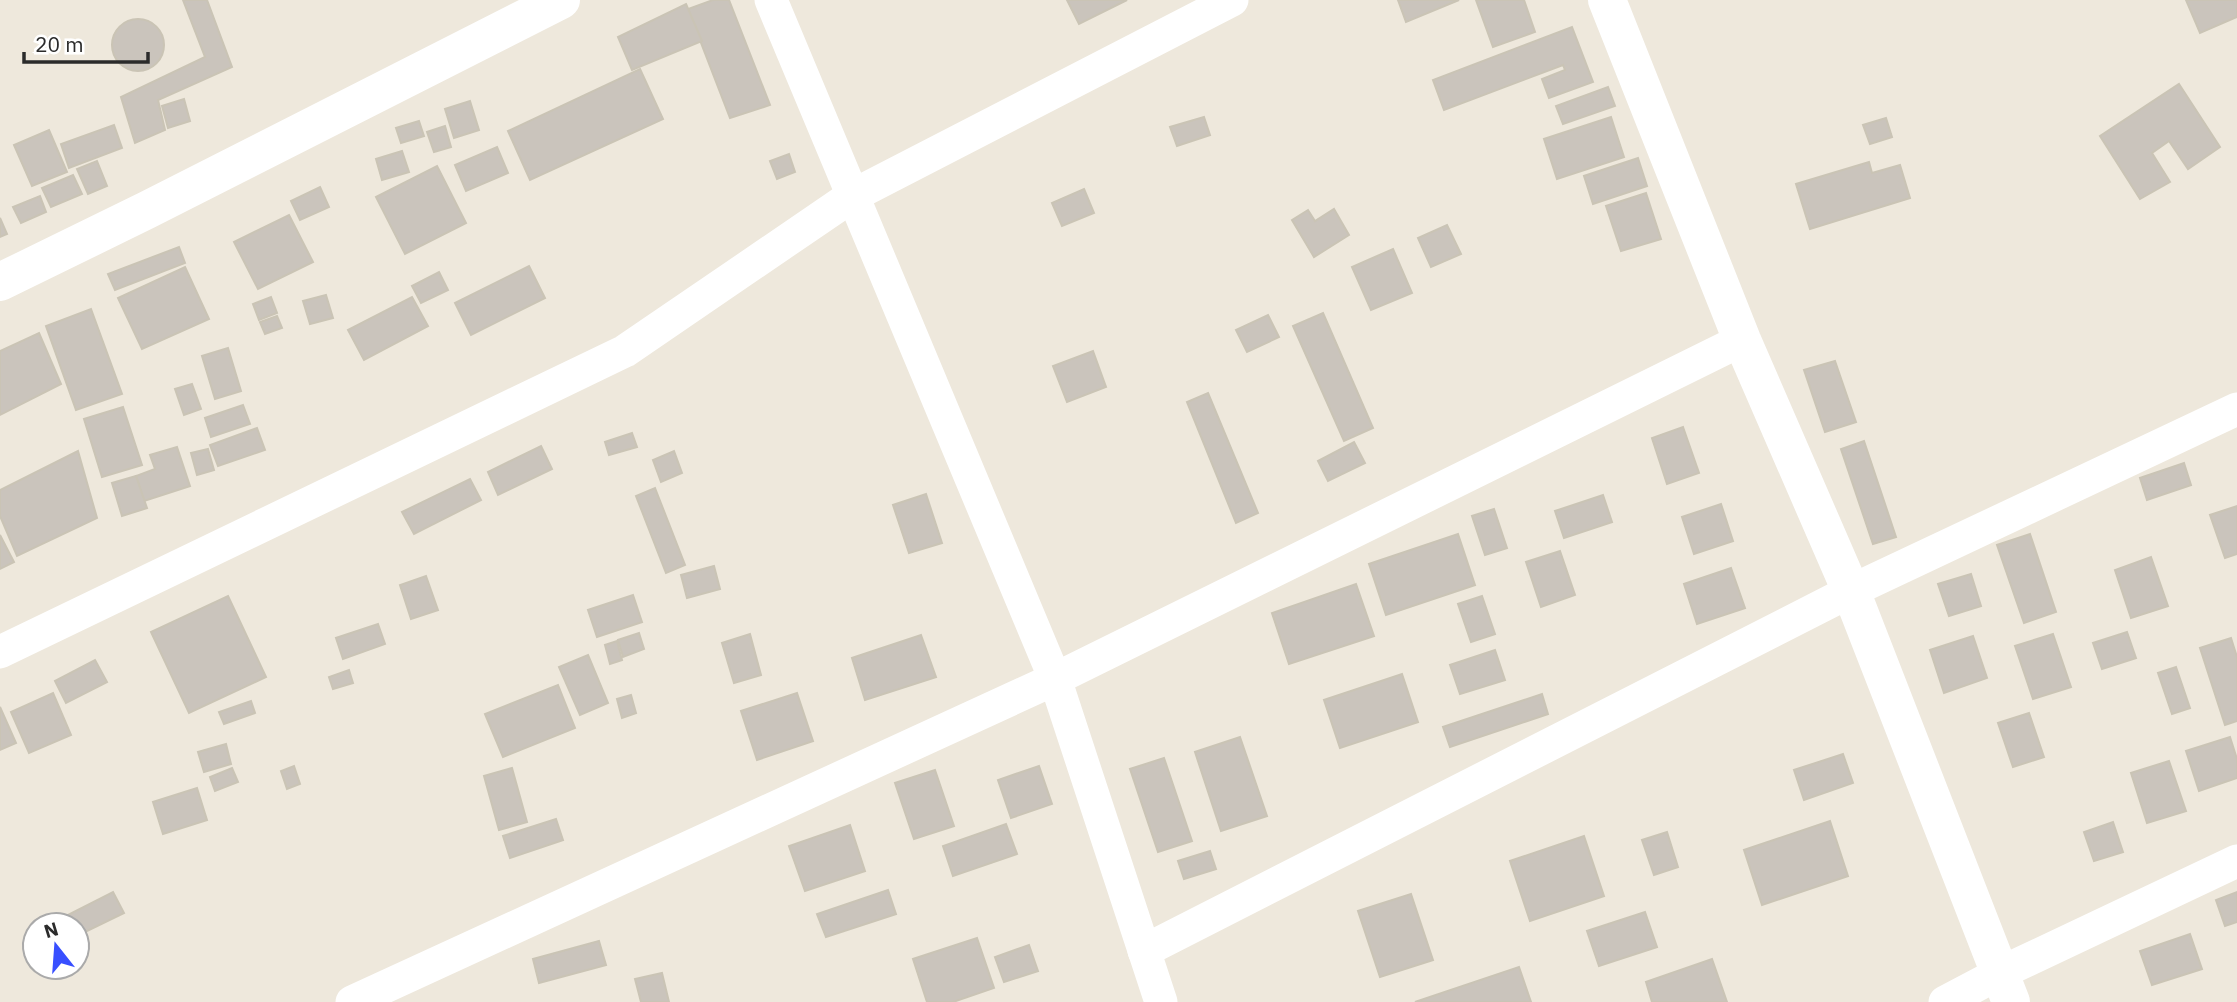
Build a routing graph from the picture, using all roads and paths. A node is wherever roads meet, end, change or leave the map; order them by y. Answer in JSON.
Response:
{"nodes":[{"id":1,"x":561,"y":0,"type":"edge"},
{"id":2,"x":771,"y":0,"type":"edge"},
{"id":3,"x":1232,"y":0,"type":"edge"},
{"id":4,"x":1608,"y":0,"type":"edge"},
{"id":5,"x":852,"y":196,"type":"junction"},
{"id":6,"x":0,"y":282,"type":"edge"},
{"id":7,"x":1742,"y":340,"type":"junction"},
{"id":8,"x":2237,"y":409,"type":"edge"},
{"id":9,"x":1851,"y":591,"type":"junction"},
{"id":10,"x":0,"y":652,"type":"edge"},
{"id":11,"x":1055,"y":679,"type":"junction"},
{"id":12,"x":2237,"y":861,"type":"edge"},
{"id":13,"x":1144,"y":951,"type":"junction"},
{"id":14,"x":2006,"y":988,"type":"edge"},
{"id":15,"x":352,"y":1002,"type":"edge"},
{"id":16,"x":1161,"y":1002,"type":"edge"},
{"id":17,"x":1945,"y":1002,"type":"edge"}],
"edges":[{"from":1,"to":6,"type":"street"},
{"from":2,"to":5,"type":"street"},
{"from":3,"to":5,"type":"street"},
{"from":4,"to":7,"type":"street"},
{"from":5,"to":10,"type":"street"},
{"from":5,"to":11,"type":"street"},
{"from":7,"to":9,"type":"street"},
{"from":7,"to":11,"type":"street"},
{"from":8,"to":9,"type":"street"},
{"from":9,"to":13,"type":"street"},
{"from":9,"to":14,"type":"street"},
{"from":11,"to":13,"type":"street"},
{"from":11,"to":15,"type":"street"},
{"from":12,"to":14,"type":"street"},
{"from":13,"to":16,"type":"street"},
{"from":14,"to":17,"type":"street"}]}
